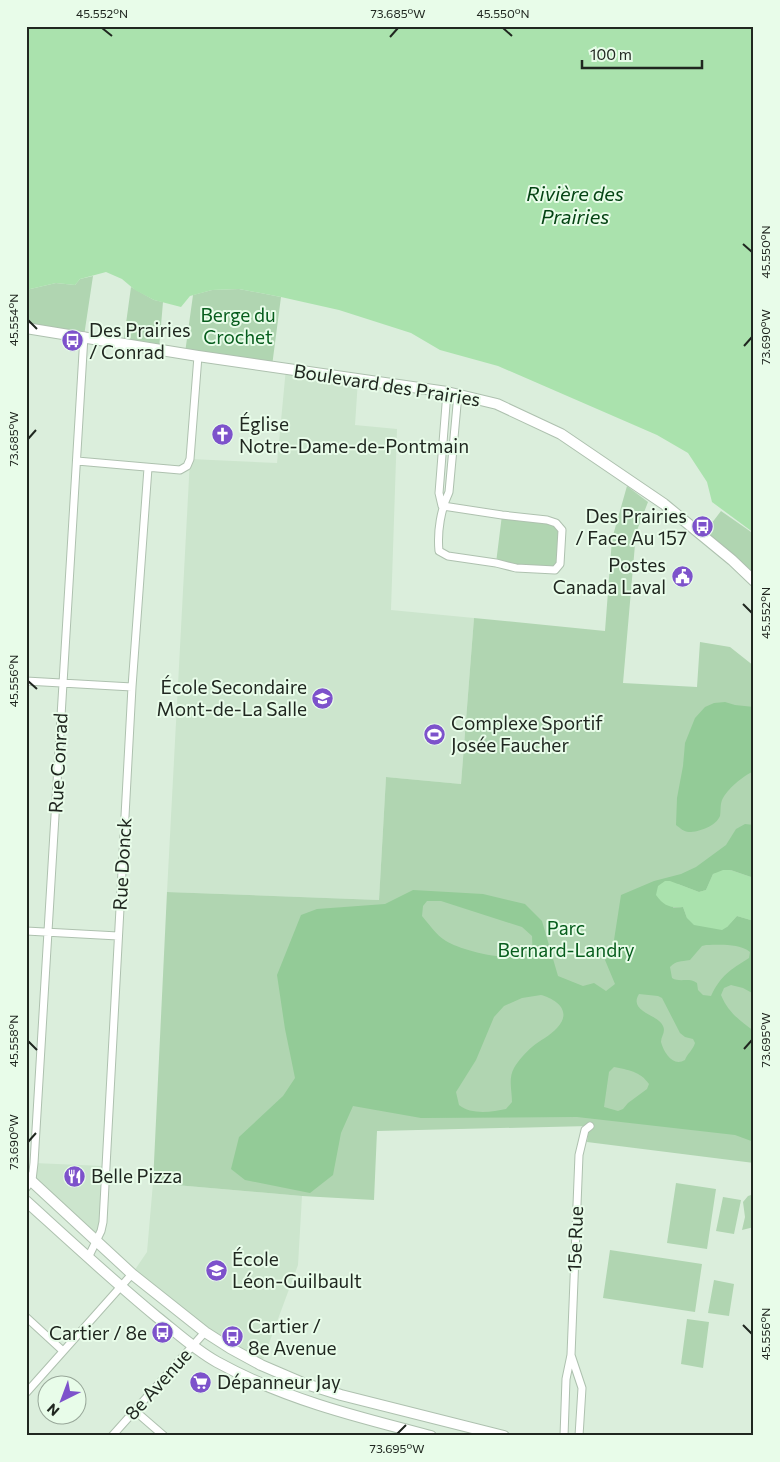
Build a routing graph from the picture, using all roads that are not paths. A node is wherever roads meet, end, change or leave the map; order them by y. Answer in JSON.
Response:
{"nodes":[{"id":1,"x":26,"y":328,"type":"edge"},
{"id":2,"x":84,"y":336,"type":"junction"},
{"id":3,"x":198,"y":356,"type":"junction"},
{"id":4,"x":447,"y":392,"type":"junction"},
{"id":5,"x":458,"y":394,"type":"junction"},
{"id":6,"x":77,"y":461,"type":"junction"},
{"id":7,"x":148,"y":468,"type":"junction"},
{"id":8,"x":442,"y":506,"type":"junction"},
{"id":9,"x":754,"y":581,"type":"edge"},
{"id":10,"x":26,"y":681,"type":"edge"},
{"id":11,"x":63,"y":682,"type":"junction"},
{"id":12,"x":132,"y":687,"type":"junction"},
{"id":13,"x":26,"y":931,"type":"edge"},
{"id":14,"x":48,"y":932,"type":"junction"},
{"id":15,"x":118,"y":936,"type":"junction"},
{"id":16,"x":590,"y":1126,"type":"dead end"},
{"id":17,"x":28,"y":1182,"type":"edge"},
{"id":18,"x":26,"y":1201,"type":"edge"},
{"id":19,"x":96,"y":1241,"type":"junction"},
{"id":20,"x":88,"y":1258,"type":"junction"},
{"id":21,"x":132,"y":1274,"type":"junction"},
{"id":22,"x":120,"y":1287,"type":"junction"},
{"id":23,"x":26,"y":1317,"type":"edge"},
{"id":24,"x":204,"y":1332,"type":"junction"},
{"id":25,"x":192,"y":1346,"type":"junction"},
{"id":26,"x":63,"y":1351,"type":"junction"},
{"id":27,"x":571,"y":1355,"type":"junction"},
{"id":28,"x":26,"y":1392,"type":"edge"},
{"id":29,"x":134,"y":1410,"type":"junction"},
{"id":30,"x":112,"y":1436,"type":"edge"},
{"id":31,"x":164,"y":1436,"type":"edge"},
{"id":32,"x":431,"y":1436,"type":"edge"},
{"id":33,"x":504,"y":1436,"type":"edge"},
{"id":34,"x":564,"y":1436,"type":"edge"},
{"id":35,"x":579,"y":1436,"type":"edge"}],
"edges":[{"from":1,"to":2,"type":"street","name":"Boulevard des Prairies"},
{"from":2,"to":3,"type":"street","name":"Boulevard des Prairies"},
{"from":2,"to":6,"type":"street","name":"Rue Conrad"},
{"from":3,"to":4,"type":"street","name":"Boulevard des Prairies"},
{"from":3,"to":7,"type":"street"},
{"from":4,"to":5,"type":"street","name":"Boulevard des Prairies"},
{"from":4,"to":8,"type":"street"},
{"from":5,"to":8,"type":"street"},
{"from":5,"to":9,"type":"street","name":"Boulevard des Prairies"},
{"from":6,"to":7,"type":"street"},
{"from":6,"to":11,"type":"street","name":"Rue Conrad"},
{"from":7,"to":12,"type":"street","name":"Rue Donck"},
{"from":8,"to":8,"type":"street"},
{"from":10,"to":11,"type":"street"},
{"from":11,"to":12,"type":"street"},
{"from":11,"to":14,"type":"street","name":"Rue Conrad"},
{"from":12,"to":15,"type":"street","name":"Rue Donck"},
{"from":13,"to":14,"type":"street"},
{"from":14,"to":15,"type":"street"},
{"from":14,"to":17,"type":"street","name":"Rue Conrad"},
{"from":15,"to":19,"type":"street","name":"Rue Donck"},
{"from":16,"to":27,"type":"street","name":"15e Rue"},
{"from":17,"to":19,"type":"street"},
{"from":18,"to":20,"type":"street"},
{"from":19,"to":20,"type":"street","name":"Rue Donck"},
{"from":19,"to":21,"type":"street"},
{"from":20,"to":22,"type":"street"},
{"from":21,"to":22,"type":"street"},
{"from":21,"to":24,"type":"street"},
{"from":22,"to":25,"type":"street"},
{"from":22,"to":26,"type":"street"},
{"from":23,"to":26,"type":"street"},
{"from":24,"to":25,"type":"street","name":"8e Avenue"},
{"from":24,"to":33,"type":"street"},
{"from":25,"to":29,"type":"street","name":"8e Avenue"},
{"from":25,"to":32,"type":"street"},
{"from":26,"to":28,"type":"street"},
{"from":27,"to":34,"type":"street","name":"15e Rue"},
{"from":27,"to":35,"type":"street","name":"15e Rue"},
{"from":29,"to":30,"type":"street","name":"8e Avenue"},
{"from":29,"to":31,"type":"street"}]}
